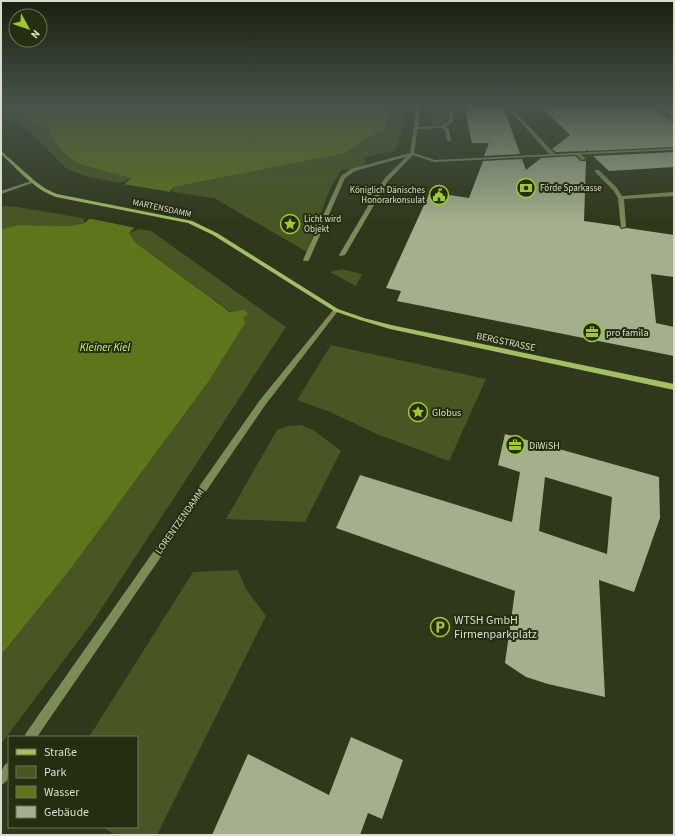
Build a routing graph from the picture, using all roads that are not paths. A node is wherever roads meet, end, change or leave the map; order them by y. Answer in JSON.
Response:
{"nodes":[{"id":1,"x":414,"y":144,"type":"edge"},
{"id":2,"x":543,"y":144,"type":"edge"},
{"id":3,"x":674,"y":149,"type":"edge"},
{"id":4,"x":1,"y":152,"type":"edge"},
{"id":5,"x":412,"y":154,"type":"junction"},
{"id":6,"x":578,"y":154,"type":"junction"},
{"id":7,"x":553,"y":155,"type":"junction"},
{"id":8,"x":584,"y":159,"type":"dead end"},
{"id":9,"x":597,"y":171,"type":"dead end"},
{"id":10,"x":33,"y":182,"type":"junction"},
{"id":11,"x":1,"y":193,"type":"edge"},
{"id":12,"x":674,"y":194,"type":"edge"},
{"id":13,"x":621,"y":198,"type":"junction"},
{"id":14,"x":623,"y":227,"type":"dead end"},
{"id":15,"x":342,"y":255,"type":"dead end"},
{"id":16,"x":306,"y":260,"type":"dead end"},
{"id":17,"x":336,"y":310,"type":"junction"},
{"id":18,"x":674,"y":387,"type":"edge"},
{"id":19,"x":31,"y":736,"type":"edge"},
{"id":20,"x":8,"y":769,"type":"edge"},
{"id":21,"x":1,"y":779,"type":"edge"}],
"edges":[{"from":1,"to":5,"type":"street"},
{"from":2,"to":7,"type":"street"},
{"from":3,"to":6,"type":"street"},
{"from":4,"to":10,"type":"street","name":"MARTENSDAMM"},
{"from":5,"to":7,"type":"street"},
{"from":5,"to":15,"type":"street"},
{"from":5,"to":16,"type":"street"},
{"from":6,"to":7,"type":"street"},
{"from":6,"to":8,"type":"street"},
{"from":9,"to":13,"type":"street"},
{"from":10,"to":11,"type":"street"},
{"from":10,"to":17,"type":"street","name":"MARTENSDAMM"},
{"from":12,"to":13,"type":"street"},
{"from":13,"to":14,"type":"street"},
{"from":17,"to":18,"type":"street","name":"BERGSTRASSE"},
{"from":17,"to":19,"type":"street","name":"LORENTZENDAMM"},
{"from":20,"to":21,"type":"street"}]}
